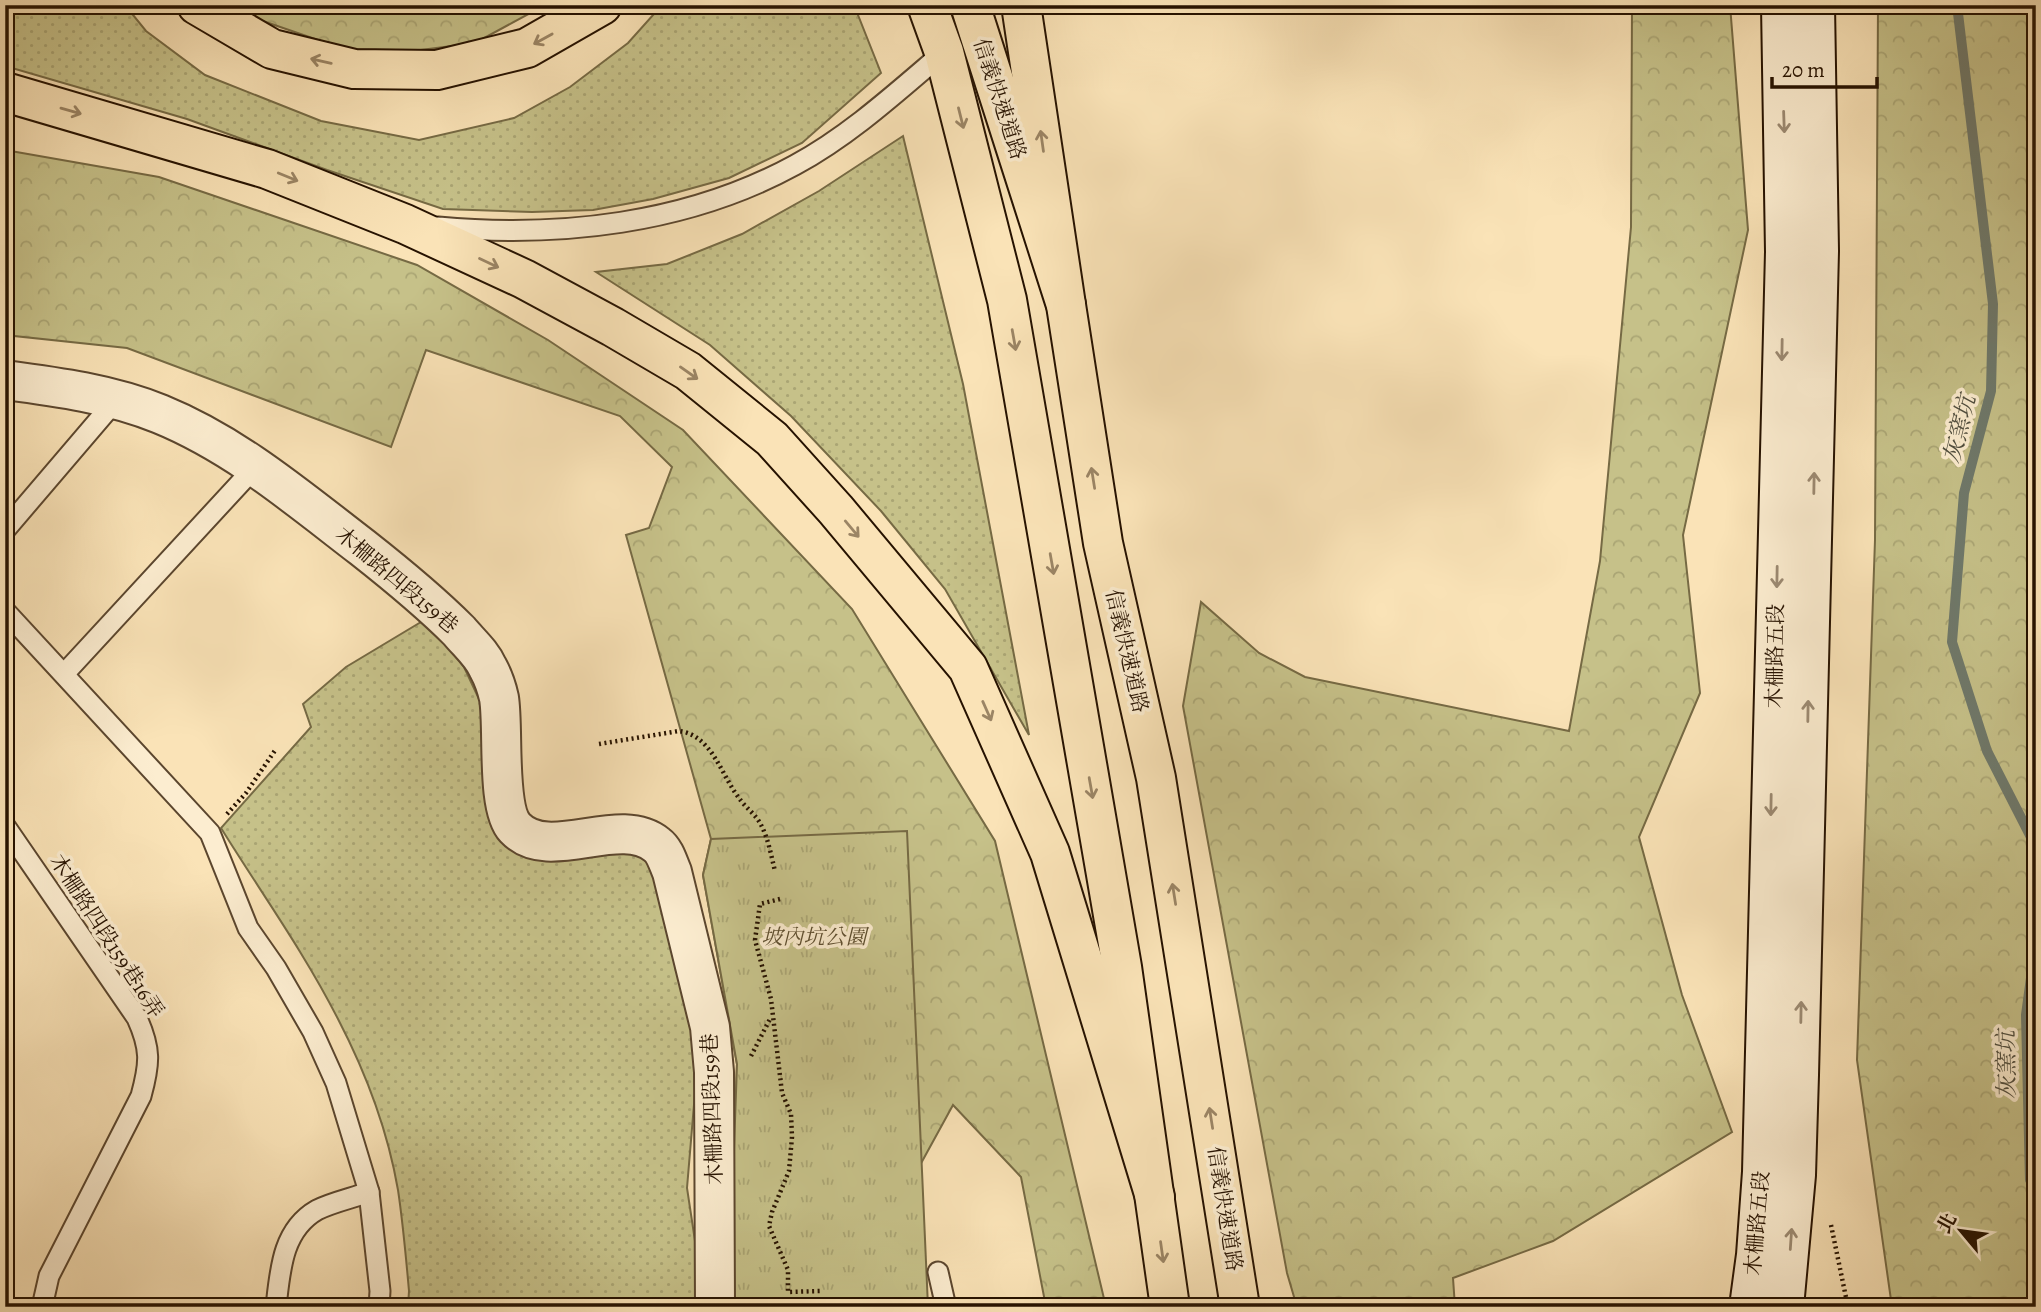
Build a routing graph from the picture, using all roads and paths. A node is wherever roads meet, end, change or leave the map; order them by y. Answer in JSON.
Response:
{"nodes":[{"id":1,"x":197,"y":5,"type":"edge"},
{"id":2,"x":603,"y":5,"type":"edge"},
{"id":3,"x":927,"y":5,"type":"edge"},
{"id":4,"x":970,"y":5,"type":"edge"},
{"id":5,"x":1021,"y":5,"type":"edge"},
{"id":6,"x":1781,"y":5,"type":"edge"},
{"id":7,"x":1815,"y":5,"type":"edge"},
{"id":8,"x":944,"y":52,"type":"junction"},
{"id":9,"x":5,"y":92,"type":"edge"},
{"id":10,"x":405,"y":224,"type":"junction"},
{"id":11,"x":1066,"y":305,"type":"junction"},
{"id":12,"x":5,"y":380,"type":"edge"},
{"id":13,"x":116,"y":400,"type":"junction"},
{"id":14,"x":256,"y":467,"type":"junction"},
{"id":15,"x":5,"y":530,"type":"edge"},
{"id":16,"x":5,"y":611,"type":"edge"},
{"id":17,"x":64,"y":674,"type":"junction"},
{"id":18,"x":599,"y":744,"type":"dead end"},
{"id":19,"x":276,"y":749,"type":"dead end"},
{"id":20,"x":5,"y":826,"type":"edge"},
{"id":21,"x":210,"y":833,"type":"junction"},
{"id":22,"x":775,"y":871,"type":"dead end"},
{"id":23,"x":780,"y":899,"type":"dead end"},
{"id":24,"x":772,"y":1017,"type":"junction"},
{"id":25,"x":748,"y":1061,"type":"dead end"},
{"id":26,"x":369,"y":1192,"type":"junction"},
{"id":27,"x":1155,"y":1197,"type":"junction"},
{"id":28,"x":937,"y":1272,"type":"dead end"},
{"id":29,"x":821,"y":1291,"type":"dead end"},
{"id":30,"x":42,"y":1307,"type":"edge"},
{"id":31,"x":276,"y":1307,"type":"edge"},
{"id":32,"x":379,"y":1307,"type":"edge"},
{"id":33,"x":715,"y":1307,"type":"edge"},
{"id":34,"x":946,"y":1307,"type":"edge"},
{"id":35,"x":1170,"y":1307,"type":"edge"},
{"id":36,"x":1240,"y":1307,"type":"edge"},
{"id":37,"x":1749,"y":1307,"type":"edge"},
{"id":38,"x":1784,"y":1307,"type":"edge"}],
"edges":[{"from":2,"to":1,"type":"highway","one_way":true},
{"from":3,"to":8,"type":"highway","name":"信義快速道路"},
{"from":4,"to":11,"type":"highway","name":"信義快速道路"},
{"from":11,"to":5,"type":"highway","one_way":true},
{"from":6,"to":37,"type":"main road","name":"木柵路五段","one_way":true},
{"from":38,"to":7,"type":"main road","name":"木柵路五段","one_way":true},
{"from":8,"to":10,"type":"lane"},
{"from":8,"to":27,"type":"highway","name":"信義快速道路","one_way":true},
{"from":9,"to":10,"type":"highway","one_way":true},
{"from":10,"to":27,"type":"highway","one_way":true},
{"from":36,"to":11,"type":"highway","name":"信義快速道路","one_way":true},
{"from":12,"to":13,"type":"main road","name":"木柵路四段159巷"},
{"from":13,"to":14,"type":"main road","name":"木柵路四段159巷"},
{"from":13,"to":15,"type":"lane"},
{"from":14,"to":17,"type":"lane"},
{"from":14,"to":33,"type":"main road","name":"木柵路四段159巷"},
{"from":16,"to":17,"type":"lane"},
{"from":17,"to":21,"type":"lane"},
{"from":18,"to":22,"type":"path"},
{"from":19,"to":21,"type":"path"},
{"from":20,"to":30,"type":"lane","name":"木柵路四段159巷16弄"},
{"from":21,"to":26,"type":"lane"},
{"from":23,"to":24,"type":"path"},
{"from":24,"to":25,"type":"path"},
{"from":24,"to":29,"type":"path"},
{"from":26,"to":31,"type":"lane"},
{"from":26,"to":32,"type":"lane"},
{"from":27,"to":35,"type":"highway","name":"信義快速道路","one_way":true},
{"from":28,"to":34,"type":"lane"}]}
